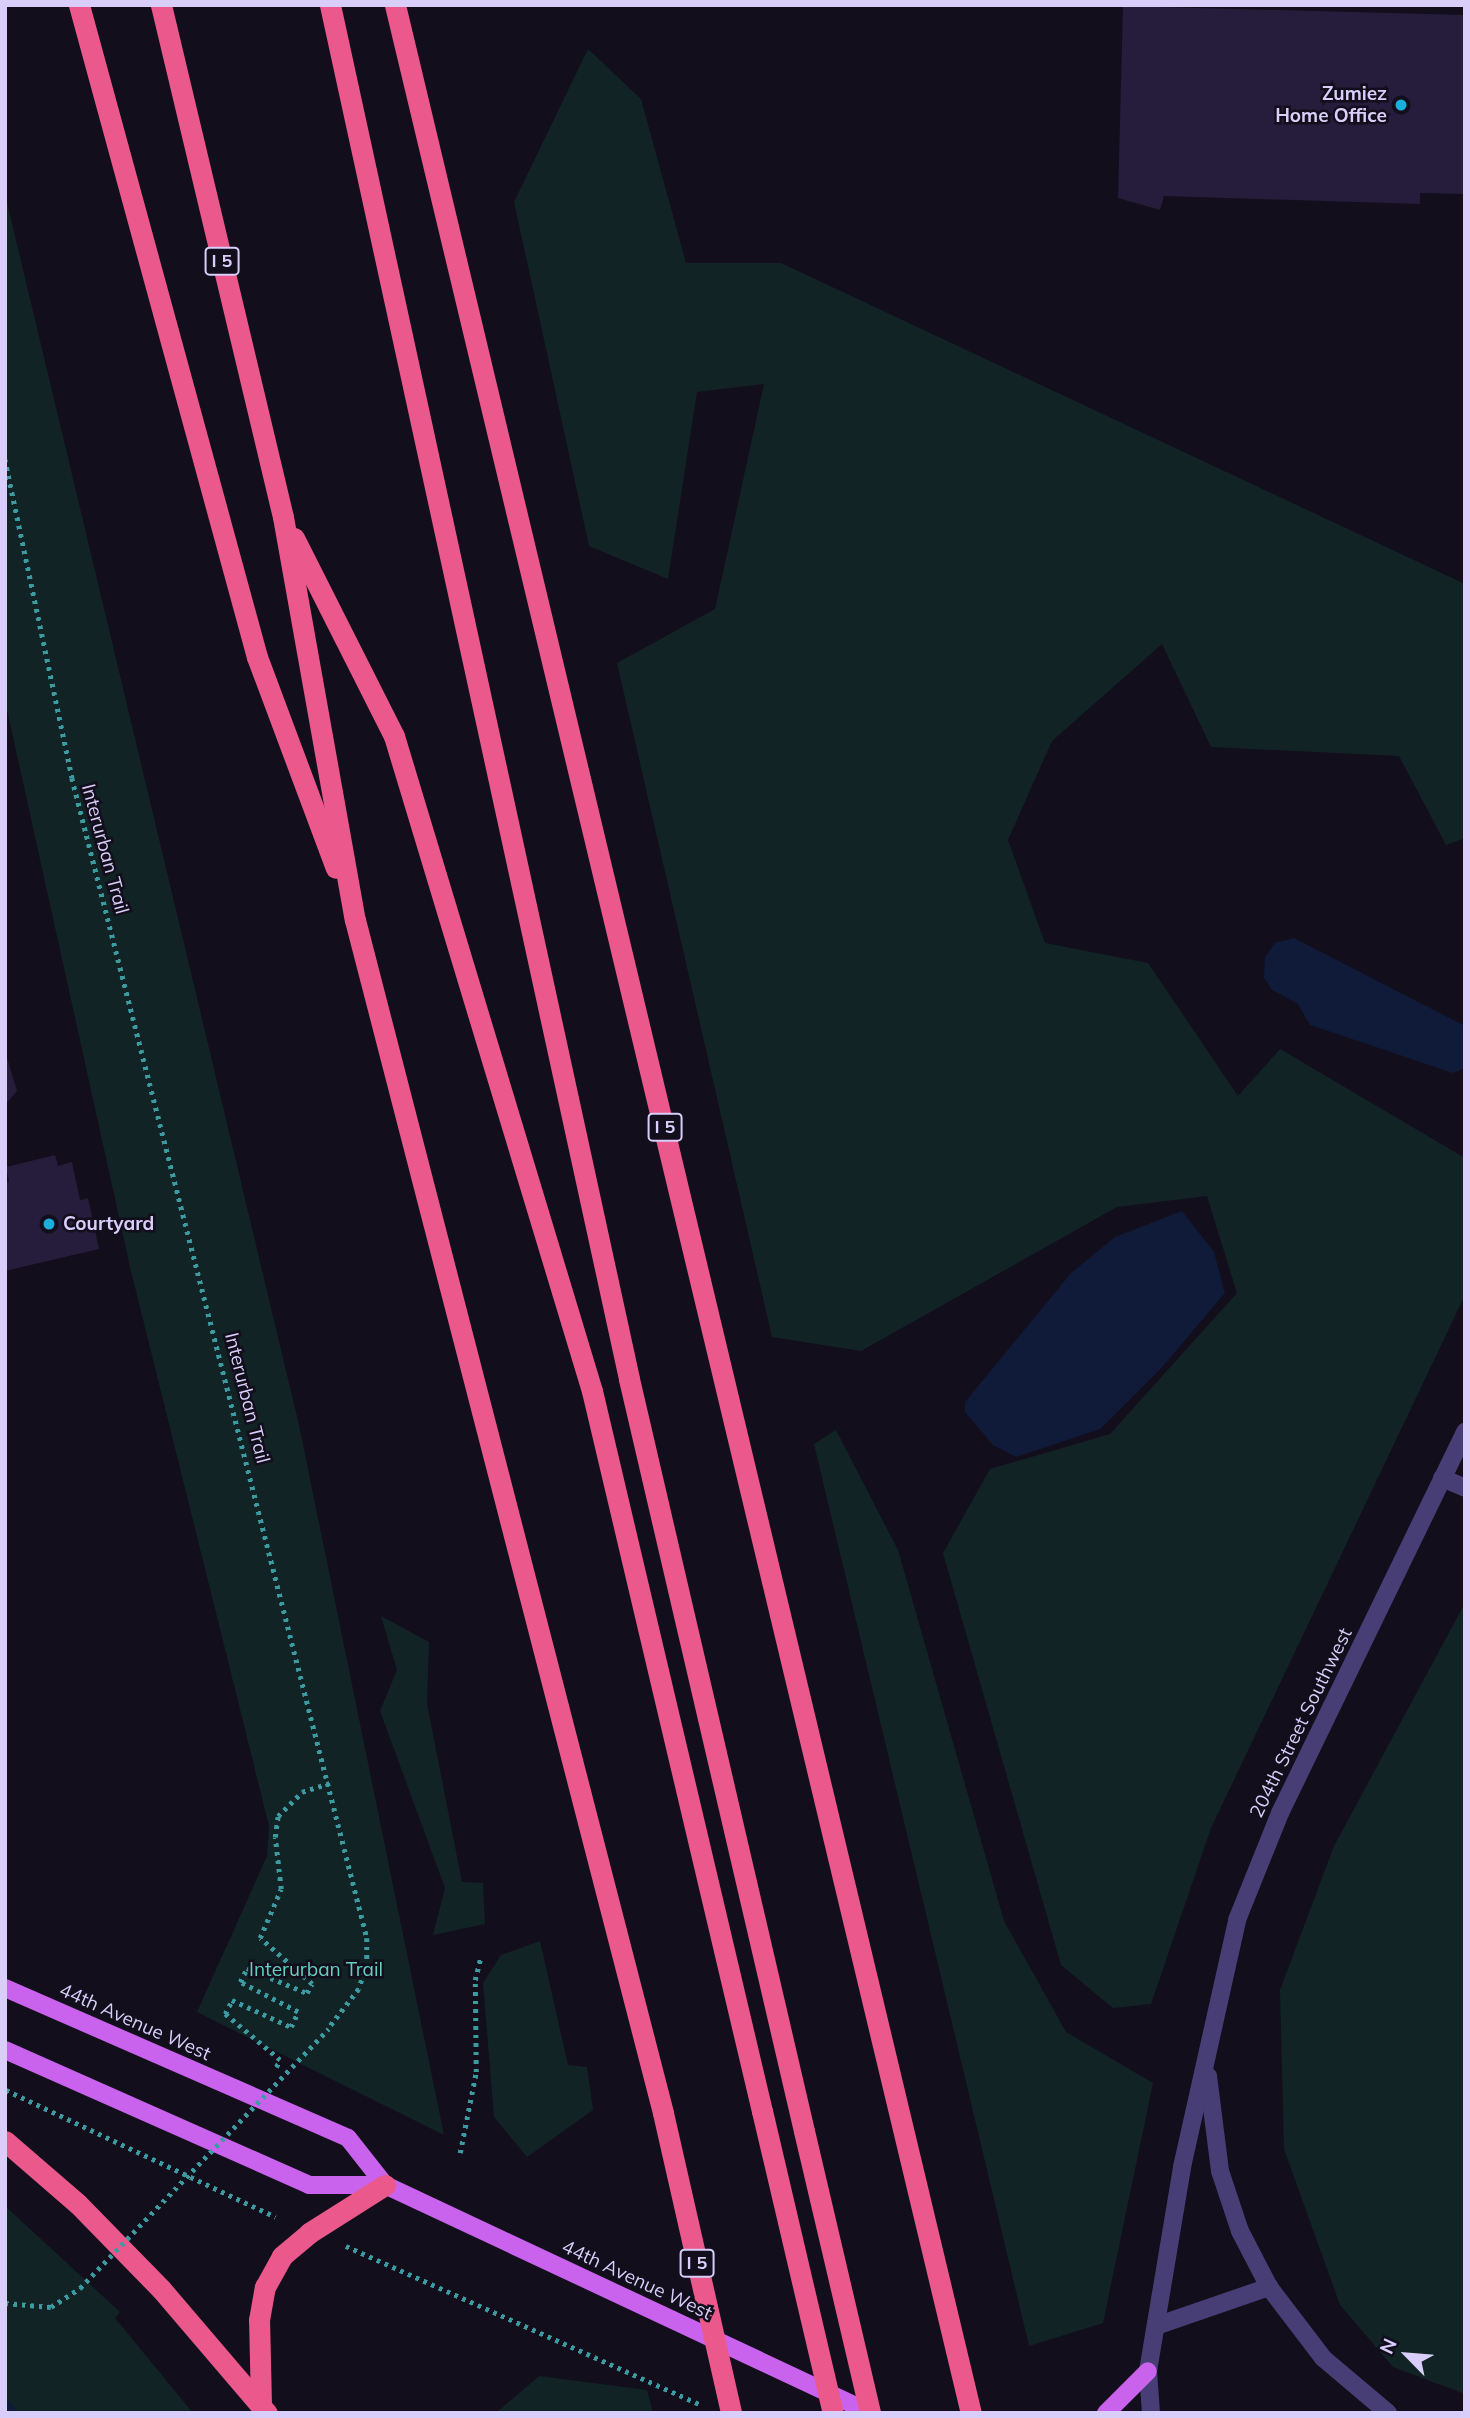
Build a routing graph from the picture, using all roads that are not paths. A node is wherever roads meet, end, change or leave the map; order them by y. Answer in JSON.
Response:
{"nodes":[{"id":1,"x":79,"y":5,"type":"edge"},
{"id":2,"x":161,"y":5,"type":"edge"},
{"id":3,"x":330,"y":5,"type":"edge"},
{"id":4,"x":395,"y":5,"type":"edge"},
{"id":5,"x":284,"y":517,"type":"junction"},
{"id":6,"x":355,"y":920,"type":"junction"},
{"id":7,"x":1465,"y":1432,"type":"edge"},
{"id":8,"x":1442,"y":1478,"type":"junction"},
{"id":9,"x":1465,"y":1488,"type":"edge"},
{"id":10,"x":5,"y":1988,"type":"edge"},
{"id":11,"x":1208,"y":2044,"type":"junction"},
{"id":12,"x":5,"y":2050,"type":"edge"},
{"id":13,"x":5,"y":2141,"type":"edge"},
{"id":14,"x":385,"y":2185,"type":"junction"},
{"id":15,"x":1269,"y":2287,"type":"junction"},
{"id":16,"x":1156,"y":2326,"type":"junction"},
{"id":17,"x":1148,"y":2371,"type":"junction"},
{"id":18,"x":264,"y":2409,"type":"edge"},
{"id":19,"x":731,"y":2413,"type":"edge"},
{"id":20,"x":833,"y":2413,"type":"edge"},
{"id":21,"x":871,"y":2413,"type":"edge"},
{"id":22,"x":971,"y":2413,"type":"edge"},
{"id":23,"x":1106,"y":2413,"type":"edge"},
{"id":24,"x":1151,"y":2413,"type":"edge"},
{"id":25,"x":1388,"y":2413,"type":"edge"}],
"edges":[{"from":1,"to":6,"type":"highway"},
{"from":2,"to":5,"type":"highway","number":"I 5"},
{"from":3,"to":21,"type":"highway","bridge":true},
{"from":4,"to":22,"type":"highway","number":"I 5"},
{"from":5,"to":6,"type":"highway","number":"I 5"},
{"from":5,"to":20,"type":"highway","bridge":true},
{"from":6,"to":19,"type":"highway","number":"I 5","bridge":true},
{"from":7,"to":8,"type":"street","name":"204th Street Southwest"},
{"from":8,"to":9,"type":"street"},
{"from":8,"to":11,"type":"street","name":"204th Street Southwest"},
{"from":10,"to":14,"type":"main road","name":"44th Avenue West"},
{"from":11,"to":15,"type":"street","name":"204th Street Southwest"},
{"from":11,"to":16,"type":"street","name":"204th Street Southwest"},
{"from":12,"to":14,"type":"main road","name":"44th Avenue West"},
{"from":13,"to":18,"type":"highway"},
{"from":14,"to":18,"type":"highway"},
{"from":14,"to":21,"type":"main road","name":"44th Avenue West"},
{"from":15,"to":16,"type":"street"},
{"from":15,"to":25,"type":"street","name":"204th Street Southwest"},
{"from":16,"to":17,"type":"street","name":"204th Street Southwest"},
{"from":17,"to":23,"type":"main road"},
{"from":17,"to":24,"type":"street","name":"204th Street Southwest"}]}
